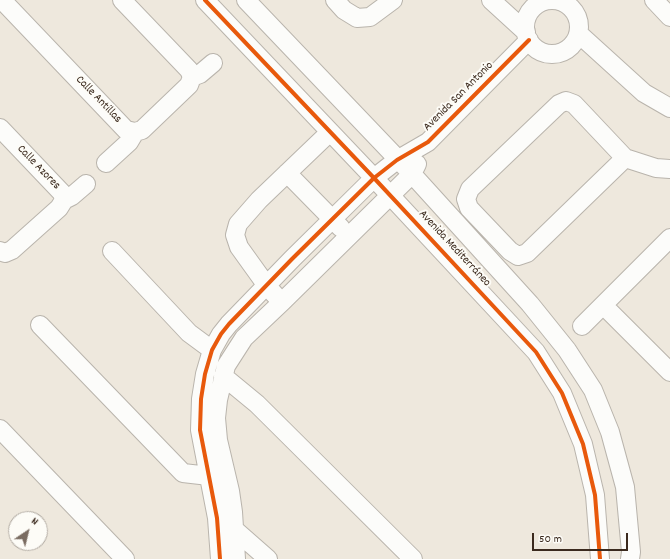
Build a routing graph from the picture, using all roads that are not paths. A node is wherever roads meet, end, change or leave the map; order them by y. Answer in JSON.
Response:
{"nodes":[{"id":1,"x":2,"y":0,"type":"edge"},
{"id":2,"x":122,"y":0,"type":"edge"},
{"id":3,"x":205,"y":0,"type":"edge"},
{"id":4,"x":246,"y":0,"type":"edge"},
{"id":5,"x":335,"y":0,"type":"edge"},
{"id":6,"x":393,"y":0,"type":"edge"},
{"id":7,"x":491,"y":0,"type":"edge"},
{"id":8,"x":654,"y":0,"type":"edge"},
{"id":9,"x":528,"y":4,"type":"edge"},
{"id":10,"x":670,"y":17,"type":"edge"},
{"id":11,"x":579,"y":34,"type":"junction"},
{"id":12,"x":527,"y":36,"type":"junction"},
{"id":13,"x":213,"y":63,"type":"dead end"},
{"id":14,"x":192,"y":77,"type":"junction"},
{"id":15,"x":670,"y":108,"type":"edge"},
{"id":16,"x":0,"y":128,"type":"edge"},
{"id":17,"x":134,"y":132,"type":"junction"},
{"id":18,"x":330,"y":132,"type":"junction"},
{"id":19,"x":428,"y":142,"type":"junction"},
{"id":20,"x":625,"y":158,"type":"junction"},
{"id":21,"x":397,"y":160,"type":"junction"},
{"id":22,"x":106,"y":163,"type":"dead end"},
{"id":23,"x":670,"y":169,"type":"edge"},
{"id":24,"x":287,"y":173,"type":"junction"},
{"id":25,"x":412,"y":174,"type":"junction"},
{"id":26,"x":374,"y":178,"type":"junction"},
{"id":27,"x":86,"y":184,"type":"dead end"},
{"id":28,"x":390,"y":196,"type":"junction"},
{"id":29,"x":64,"y":200,"type":"junction"},
{"id":30,"x":333,"y":219,"type":"junction"},
{"id":31,"x":350,"y":237,"type":"junction"},
{"id":32,"x":668,"y":243,"type":"edge"},
{"id":33,"x":112,"y":251,"type":"dead end"},
{"id":34,"x":2,"y":255,"type":"edge"},
{"id":35,"x":292,"y":259,"type":"junction"},
{"id":36,"x":308,"y":277,"type":"junction"},
{"id":37,"x":267,"y":286,"type":"junction"},
{"id":38,"x":282,"y":302,"type":"junction"},
{"id":39,"x":603,"y":305,"type":"junction"},
{"id":40,"x":40,"y":325,"type":"dead end"},
{"id":41,"x":582,"y":326,"type":"dead end"},
{"id":42,"x":212,"y":350,"type":"junction"},
{"id":43,"x":670,"y":372,"type":"edge"},
{"id":44,"x":223,"y":376,"type":"junction"},
{"id":45,"x":0,"y":429,"type":"edge"},
{"id":46,"x":209,"y":476,"type":"junction"},
{"id":47,"x":235,"y":530,"type":"junction"},
{"id":48,"x":125,"y":559,"type":"edge"},
{"id":49,"x":220,"y":559,"type":"edge"},
{"id":50,"x":236,"y":559,"type":"edge"},
{"id":51,"x":268,"y":559,"type":"edge"},
{"id":52,"x":413,"y":559,"type":"edge"},
{"id":53,"x":600,"y":559,"type":"edge"},
{"id":54,"x":630,"y":559,"type":"edge"}],
"edges":[{"from":1,"to":17,"type":"street","name":"Calle Antillas"},
{"from":2,"to":14,"type":"street"},
{"from":3,"to":18,"type":"street","name":"Avenida Mediterráneo"},
{"from":4,"to":21,"type":"street","name":"Avenida Mediterráneo"},
{"from":5,"to":6,"type":"street"},
{"from":7,"to":12,"type":"street"},
{"from":8,"to":10,"type":"street"},
{"from":9,"to":11,"type":"street"},
{"from":9,"to":12,"type":"street"},
{"from":11,"to":12,"type":"street"},
{"from":11,"to":15,"type":"street"},
{"from":12,"to":19,"type":"street","name":"Avenida San Antonio"},
{"from":13,"to":14,"type":"street"},
{"from":14,"to":17,"type":"street"},
{"from":16,"to":29,"type":"street","name":"Calle Azores"},
{"from":17,"to":22,"type":"street"},
{"from":18,"to":24,"type":"street"},
{"from":18,"to":26,"type":"street","name":"Avenida Mediterráneo"},
{"from":19,"to":21,"type":"street","name":"Avenida San Antonio"},
{"from":19,"to":25,"type":"street","name":"Avenida San Antonio"},
{"from":20,"to":20,"type":"street"},
{"from":20,"to":23,"type":"street"},
{"from":21,"to":25,"type":"street","name":"Avenida Mediterráneo"},
{"from":21,"to":26,"type":"street","name":"Avenida San Antonio"},
{"from":24,"to":30,"type":"street"},
{"from":24,"to":37,"type":"street"},
{"from":25,"to":28,"type":"street","name":"Avenida San Antonio"},
{"from":25,"to":54,"type":"street","name":"Avenida Mediterráneo"},
{"from":26,"to":28,"type":"street","name":"Avenida Mediterráneo"},
{"from":26,"to":30,"type":"street","name":"Avenida San Antonio"},
{"from":27,"to":29,"type":"street"},
{"from":28,"to":31,"type":"street","name":"Avenida San Antonio"},
{"from":28,"to":53,"type":"street","name":"Avenida Mediterráneo"},
{"from":29,"to":34,"type":"street","name":"Calle Azores"},
{"from":30,"to":31,"type":"street"},
{"from":30,"to":35,"type":"street","name":"Avenida San Antonio"},
{"from":31,"to":36,"type":"street","name":"Avenida San Antonio"},
{"from":32,"to":39,"type":"street"},
{"from":33,"to":42,"type":"street"},
{"from":35,"to":36,"type":"street"},
{"from":35,"to":37,"type":"street","name":"Avenida San Antonio"},
{"from":36,"to":38,"type":"street","name":"Avenida San Antonio"},
{"from":37,"to":38,"type":"street"},
{"from":37,"to":42,"type":"street","name":"Avenida San Antonio"},
{"from":38,"to":44,"type":"street","name":"Avenida San Antonio"},
{"from":39,"to":41,"type":"street"},
{"from":39,"to":43,"type":"street"},
{"from":40,"to":46,"type":"street"},
{"from":42,"to":46,"type":"street","name":"Avenida San Antonio"},
{"from":44,"to":47,"type":"street","name":"Avenida San Antonio"},
{"from":44,"to":52,"type":"street"},
{"from":45,"to":48,"type":"street"},
{"from":46,"to":49,"type":"street","name":"Avenida San Antonio"},
{"from":47,"to":50,"type":"street","name":"Avenida San Antonio"},
{"from":47,"to":51,"type":"street"}]}
